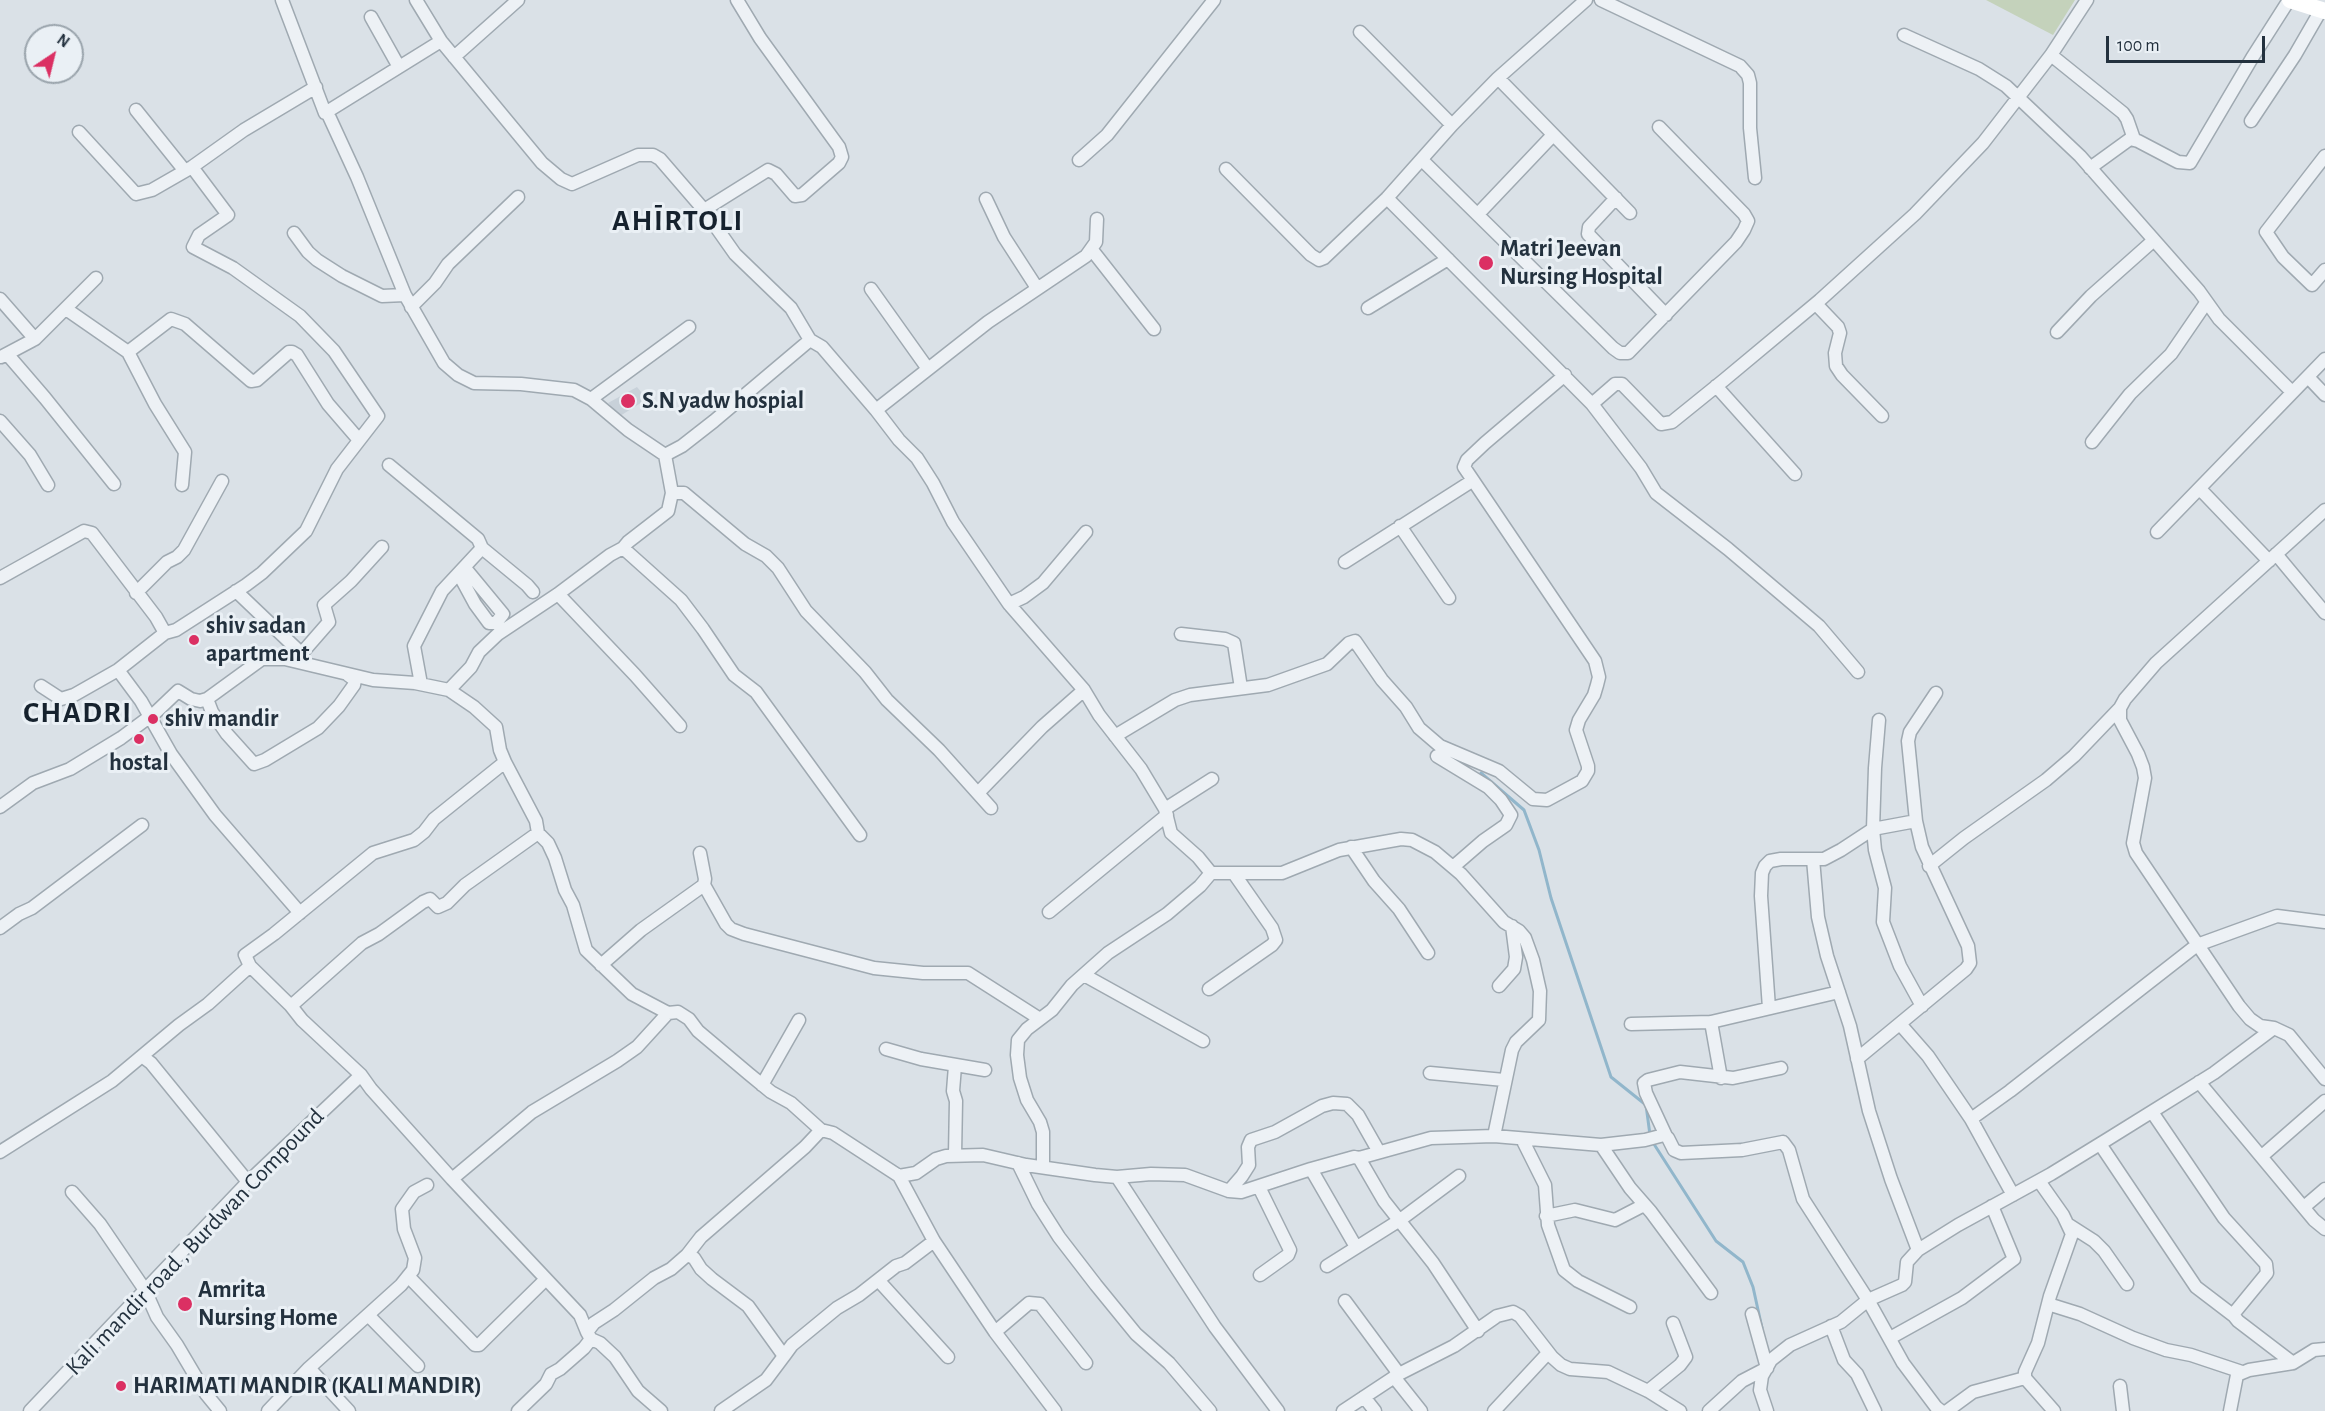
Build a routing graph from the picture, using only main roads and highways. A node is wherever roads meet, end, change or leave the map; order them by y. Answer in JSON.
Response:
{"nodes":[{"id":1,"x":2290,"y":0,"type":"edge"},
{"id":2,"x":2323,"y":10,"type":"edge"}],
"edges":[{"from":1,"to":2,"type":"main road"}]}
